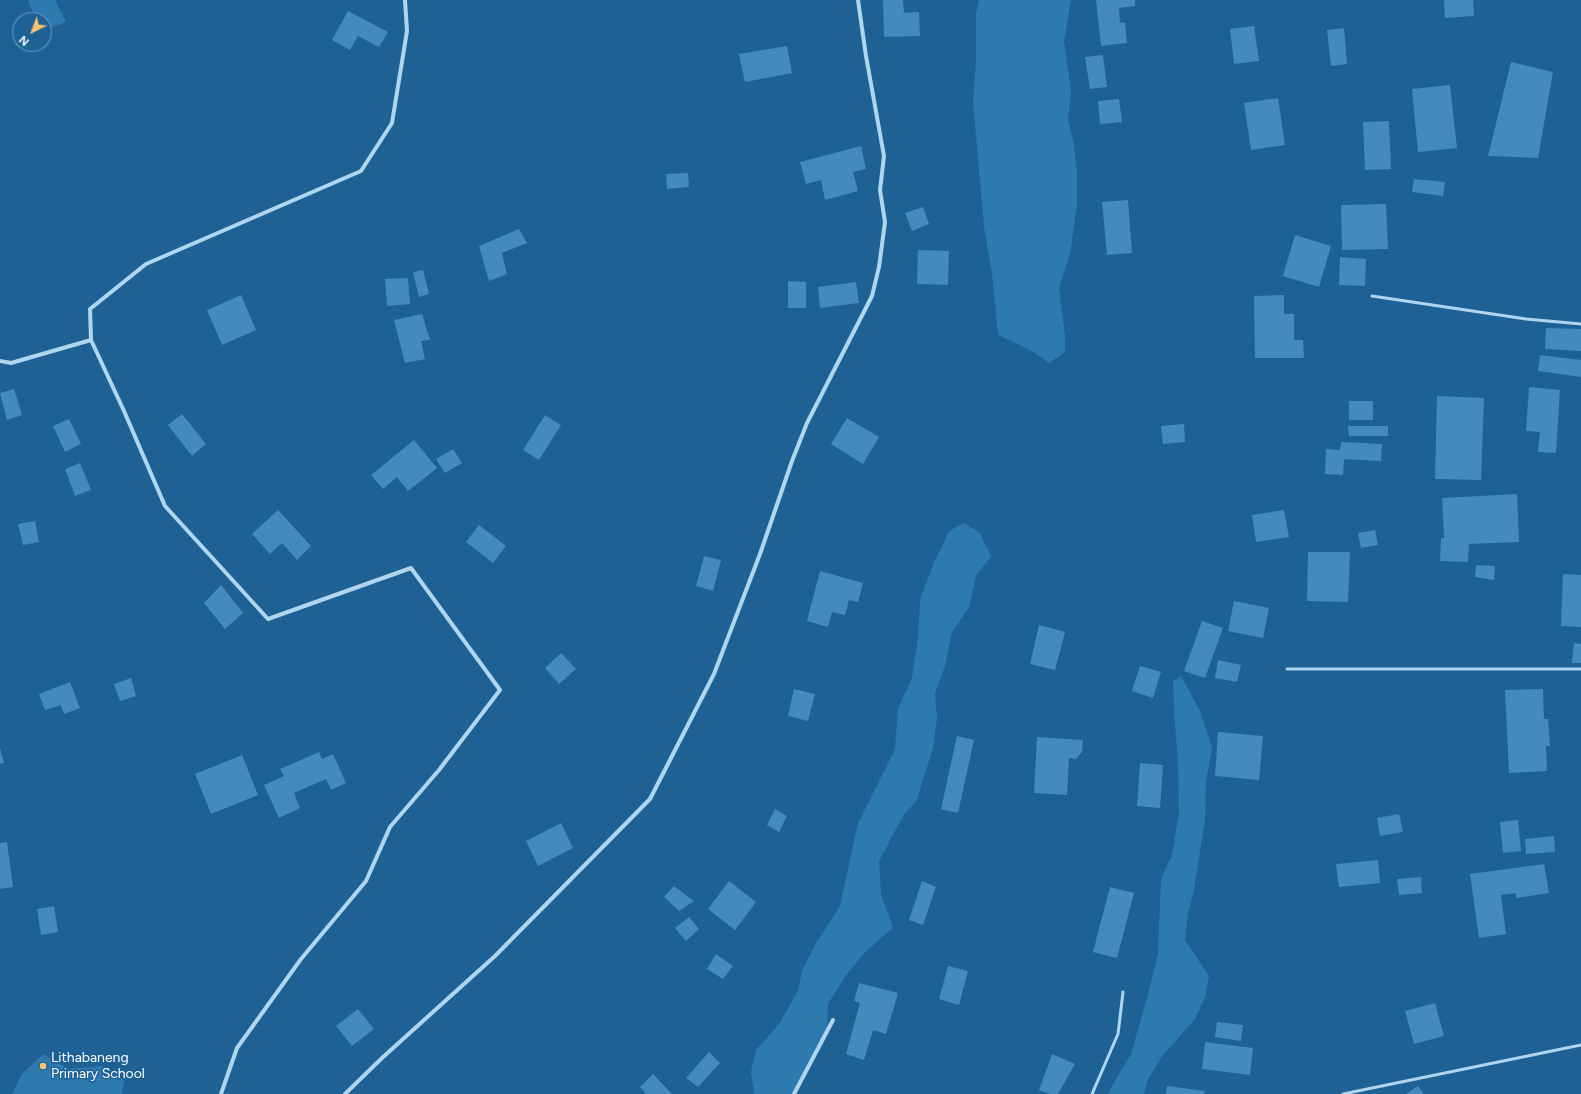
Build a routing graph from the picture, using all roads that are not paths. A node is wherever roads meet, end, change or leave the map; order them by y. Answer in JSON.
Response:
{"nodes":[{"id":1,"x":405,"y":0,"type":"edge"},
{"id":2,"x":858,"y":0,"type":"edge"},
{"id":3,"x":1372,"y":296,"type":"dead end"},
{"id":4,"x":1581,"y":324,"type":"edge"},
{"id":5,"x":91,"y":340,"type":"junction"},
{"id":6,"x":0,"y":361,"type":"edge"},
{"id":7,"x":1581,"y":668,"type":"edge"},
{"id":8,"x":1287,"y":670,"type":"dead end"},
{"id":9,"x":1123,"y":992,"type":"dead end"},
{"id":10,"x":833,"y":1020,"type":"dead end"},
{"id":11,"x":1581,"y":1045,"type":"edge"},
{"id":12,"x":221,"y":1094,"type":"edge"},
{"id":13,"x":345,"y":1094,"type":"edge"},
{"id":14,"x":794,"y":1094,"type":"edge"},
{"id":15,"x":1092,"y":1094,"type":"edge"},
{"id":16,"x":1343,"y":1094,"type":"edge"}],
"edges":[{"from":1,"to":5,"type":"street"},
{"from":2,"to":13,"type":"street"},
{"from":3,"to":4,"type":"lane"},
{"from":5,"to":6,"type":"street"},
{"from":5,"to":12,"type":"street"},
{"from":7,"to":8,"type":"lane"},
{"from":9,"to":15,"type":"lane"},
{"from":10,"to":14,"type":"street"},
{"from":11,"to":16,"type":"lane"}]}
